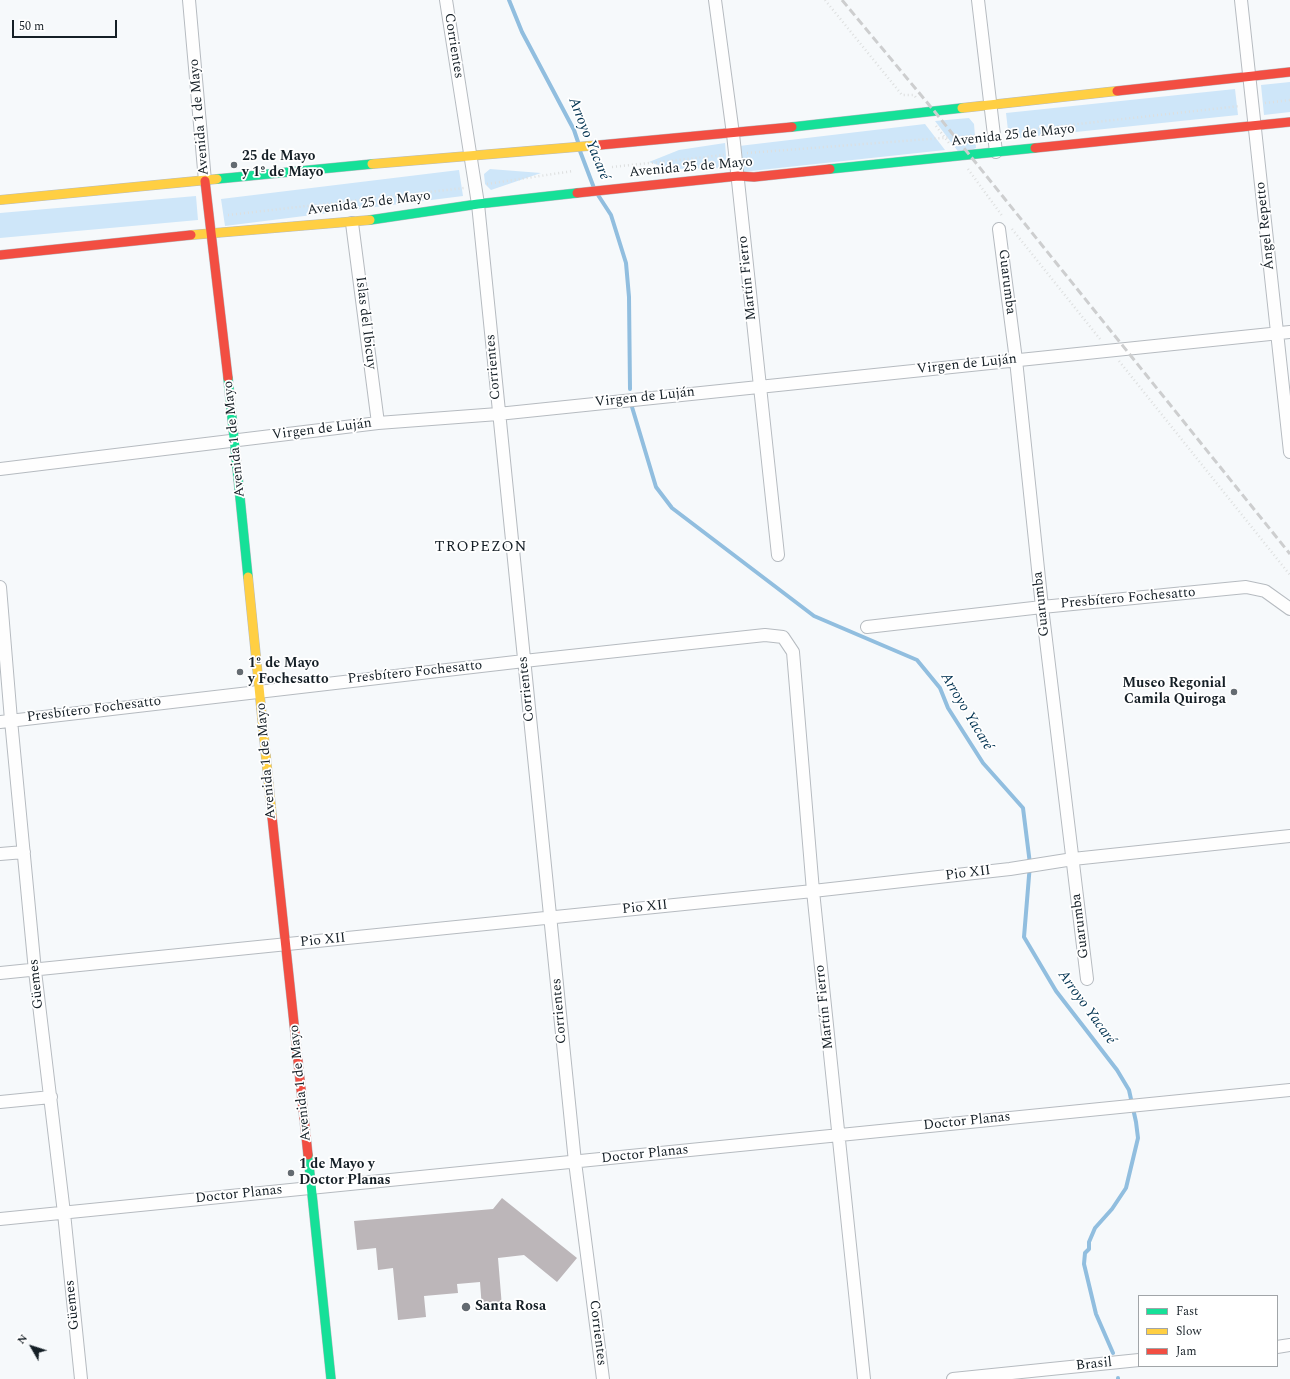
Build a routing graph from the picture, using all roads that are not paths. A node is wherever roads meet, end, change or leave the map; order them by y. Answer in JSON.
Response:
{"nodes":[{"id":1,"x":189,"y":0,"type":"edge"},
{"id":2,"x":446,"y":0,"type":"edge"},
{"id":3,"x":715,"y":0,"type":"edge"},
{"id":4,"x":978,"y":0,"type":"edge"},
{"id":5,"x":1241,"y":0,"type":"edge"},
{"id":6,"x":1290,"y":72,"type":"edge"},
{"id":7,"x":1250,"y":76,"type":"junction"},
{"id":8,"x":990,"y":106,"type":"junction"},
{"id":9,"x":1290,"y":122,"type":"edge"},
{"id":10,"x":1255,"y":126,"type":"junction"},
{"id":11,"x":733,"y":134,"type":"junction"},
{"id":12,"x":996,"y":152,"type":"junction"},
{"id":13,"x":470,"y":155,"type":"junction"},
{"id":14,"x":738,"y":176,"type":"junction"},
{"id":15,"x":205,"y":181,"type":"junction"},
{"id":16,"x":0,"y":200,"type":"edge"},
{"id":17,"x":478,"y":204,"type":"junction"},
{"id":18,"x":352,"y":223,"type":"junction"},
{"id":19,"x":1005,"y":225,"type":"road end"},
{"id":20,"x":212,"y":232,"type":"junction"},
{"id":21,"x":0,"y":255,"type":"edge"},
{"id":22,"x":1284,"y":333,"type":"edge"},
{"id":23,"x":1016,"y":360,"type":"junction"},
{"id":24,"x":760,"y":387,"type":"junction"},
{"id":25,"x":498,"y":414,"type":"junction"},
{"id":26,"x":378,"y":424,"type":"junction"},
{"id":27,"x":235,"y":441,"type":"junction"},
{"id":28,"x":1290,"y":452,"type":"edge"},
{"id":29,"x":0,"y":469,"type":"edge"},
{"id":30,"x":778,"y":555,"type":"dead end"},
{"id":31,"x":0,"y":587,"type":"edge"},
{"id":32,"x":1,"y":602,"type":"edge"},
{"id":33,"x":1042,"y":607,"type":"junction"},
{"id":34,"x":1290,"y":609,"type":"edge"},
{"id":35,"x":867,"y":627,"type":"dead end"},
{"id":36,"x":783,"y":637,"type":"joint"},
{"id":37,"x":524,"y":661,"type":"junction"},
{"id":38,"x":261,"y":690,"type":"junction"},
{"id":39,"x":5,"y":721,"type":"edge"},
{"id":40,"x":1290,"y":836,"type":"edge"},
{"id":41,"x":24,"y":852,"type":"junction"},
{"id":42,"x":0,"y":854,"type":"edge"},
{"id":43,"x":1073,"y":859,"type":"junction"},
{"id":44,"x":813,"y":891,"type":"junction"},
{"id":45,"x":551,"y":917,"type":"junction"},
{"id":46,"x":285,"y":945,"type":"junction"},
{"id":47,"x":35,"y":971,"type":"junction"},
{"id":48,"x":0,"y":973,"type":"edge"},
{"id":49,"x":1087,"y":979,"type":"dead end"},
{"id":50,"x":1290,"y":1090,"type":"edge"},
{"id":51,"x":50,"y":1097,"type":"junction"},
{"id":52,"x":0,"y":1102,"type":"edge"},
{"id":53,"x":838,"y":1135,"type":"junction"},
{"id":54,"x":575,"y":1162,"type":"junction"},
{"id":55,"x":312,"y":1188,"type":"junction"},
{"id":56,"x":64,"y":1213,"type":"junction"},
{"id":57,"x":0,"y":1220,"type":"edge"},
{"id":58,"x":1290,"y":1345,"type":"edge"},
{"id":59,"x":1278,"y":1347,"type":"edge"},
{"id":60,"x":1138,"y":1360,"type":"edge"},
{"id":61,"x":81,"y":1379,"type":"edge"},
{"id":62,"x":331,"y":1379,"type":"edge"},
{"id":63,"x":603,"y":1379,"type":"edge"},
{"id":64,"x":864,"y":1379,"type":"edge"},
{"id":65,"x":953,"y":1379,"type":"edge"}],
"edges":[{"from":1,"to":15,"type":"street","name":"Avenida 1 de Mayo"},
{"from":2,"to":13,"type":"street","name":"Corrientes"},
{"from":3,"to":11,"type":"street","name":"Martín Fierro"},
{"from":4,"to":8,"type":"street"},
{"from":5,"to":7,"type":"street","name":"Ángel Repetto"},
{"from":6,"to":7,"type":"main road"},
{"from":7,"to":8,"type":"main road"},
{"from":7,"to":10,"type":"street","name":"Ángel Repetto"},
{"from":8,"to":11,"type":"main road"},
{"from":8,"to":12,"type":"street"},
{"from":9,"to":10,"type":"main road","name":"Avenida 25 de Mayo"},
{"from":10,"to":12,"type":"main road","name":"Avenida 25 de Mayo"},
{"from":10,"to":22,"type":"street","name":"Ángel Repetto"},
{"from":11,"to":13,"type":"main road"},
{"from":11,"to":14,"type":"street","name":"Martín Fierro"},
{"from":12,"to":14,"type":"main road","name":"Avenida 25 de Mayo"},
{"from":13,"to":15,"type":"main road"},
{"from":13,"to":17,"type":"street","name":"Corrientes"},
{"from":14,"to":17,"type":"main road","name":"Avenida 25 de Mayo"},
{"from":14,"to":24,"type":"street","name":"Martín Fierro"},
{"from":15,"to":16,"type":"main road"},
{"from":15,"to":20,"type":"main road","name":"Avenida 1 de Mayo"},
{"from":17,"to":18,"type":"main road","name":"Avenida 25 de Mayo"},
{"from":17,"to":25,"type":"street","name":"Corrientes"},
{"from":18,"to":20,"type":"main road","name":"Avenida 25 de Mayo"},
{"from":18,"to":26,"type":"street","name":"Islas del Ibicuy"},
{"from":19,"to":23,"type":"street","name":"Guarumba"},
{"from":20,"to":21,"type":"main road","name":"Avenida 25 de Mayo"},
{"from":20,"to":27,"type":"main road","name":"Avenida 1 de Mayo"},
{"from":22,"to":23,"type":"street","name":"Virgen de Luján"},
{"from":22,"to":28,"type":"street","name":"Ángel Repetto"},
{"from":23,"to":24,"type":"street","name":"Virgen de Luján"},
{"from":23,"to":33,"type":"street","name":"Guarumba"},
{"from":24,"to":25,"type":"street","name":"Virgen de Luján"},
{"from":24,"to":30,"type":"street","name":"Martín Fierro"},
{"from":25,"to":26,"type":"street","name":"Virgen de Luján"},
{"from":25,"to":37,"type":"street","name":"Corrientes"},
{"from":26,"to":27,"type":"street","name":"Virgen de Luján"},
{"from":27,"to":29,"type":"street","name":"Virgen de Luján"},
{"from":27,"to":38,"type":"main road","name":"Avenida 1 de Mayo"},
{"from":31,"to":32,"type":"street","name":"Güemes"},
{"from":32,"to":39,"type":"street","name":"Güemes"},
{"from":33,"to":34,"type":"street","name":"Presbítero Fochesatto"},
{"from":33,"to":35,"type":"street","name":"Presbítero Fochesatto"},
{"from":33,"to":43,"type":"street","name":"Guarumba"},
{"from":36,"to":37,"type":"street","name":"Presbítero Fochesatto"},
{"from":36,"to":44,"type":"street","name":"Martín Fierro"},
{"from":37,"to":38,"type":"street","name":"Presbítero Fochesatto"},
{"from":37,"to":45,"type":"street","name":"Corrientes"},
{"from":38,"to":39,"type":"street","name":"Presbítero Fochesatto"},
{"from":38,"to":46,"type":"main road","name":"Avenida 1 de Mayo"},
{"from":39,"to":41,"type":"street","name":"Güemes"},
{"from":40,"to":43,"type":"street","name":"Pio XII"},
{"from":41,"to":42,"type":"street"},
{"from":41,"to":47,"type":"street","name":"Güemes"},
{"from":43,"to":44,"type":"street","name":"Pio XII"},
{"from":43,"to":49,"type":"street","name":"Guarumba"},
{"from":44,"to":45,"type":"street","name":"Pio XII"},
{"from":44,"to":53,"type":"street","name":"Martín Fierro"},
{"from":45,"to":46,"type":"street","name":"Pio XII"},
{"from":45,"to":54,"type":"street","name":"Corrientes"},
{"from":46,"to":47,"type":"street","name":"Pio XII"},
{"from":46,"to":55,"type":"main road","name":"Avenida 1 de Mayo"},
{"from":47,"to":48,"type":"street","name":"Pio XII"},
{"from":47,"to":51,"type":"street","name":"Güemes"},
{"from":50,"to":53,"type":"street","name":"Doctor Planas"},
{"from":51,"to":52,"type":"street"},
{"from":51,"to":56,"type":"street","name":"Güemes"},
{"from":53,"to":54,"type":"street","name":"Doctor Planas"},
{"from":53,"to":64,"type":"street","name":"Martín Fierro"},
{"from":54,"to":55,"type":"street","name":"Doctor Planas"},
{"from":54,"to":63,"type":"street","name":"Corrientes"},
{"from":55,"to":56,"type":"street","name":"Doctor Planas"},
{"from":55,"to":62,"type":"main road","name":"Avenida 1 de Mayo"},
{"from":56,"to":57,"type":"street","name":"Doctor Planas"},
{"from":56,"to":61,"type":"street","name":"Güemes"},
{"from":58,"to":59,"type":"street"},
{"from":60,"to":65,"type":"street","name":"Brasil"}]}
